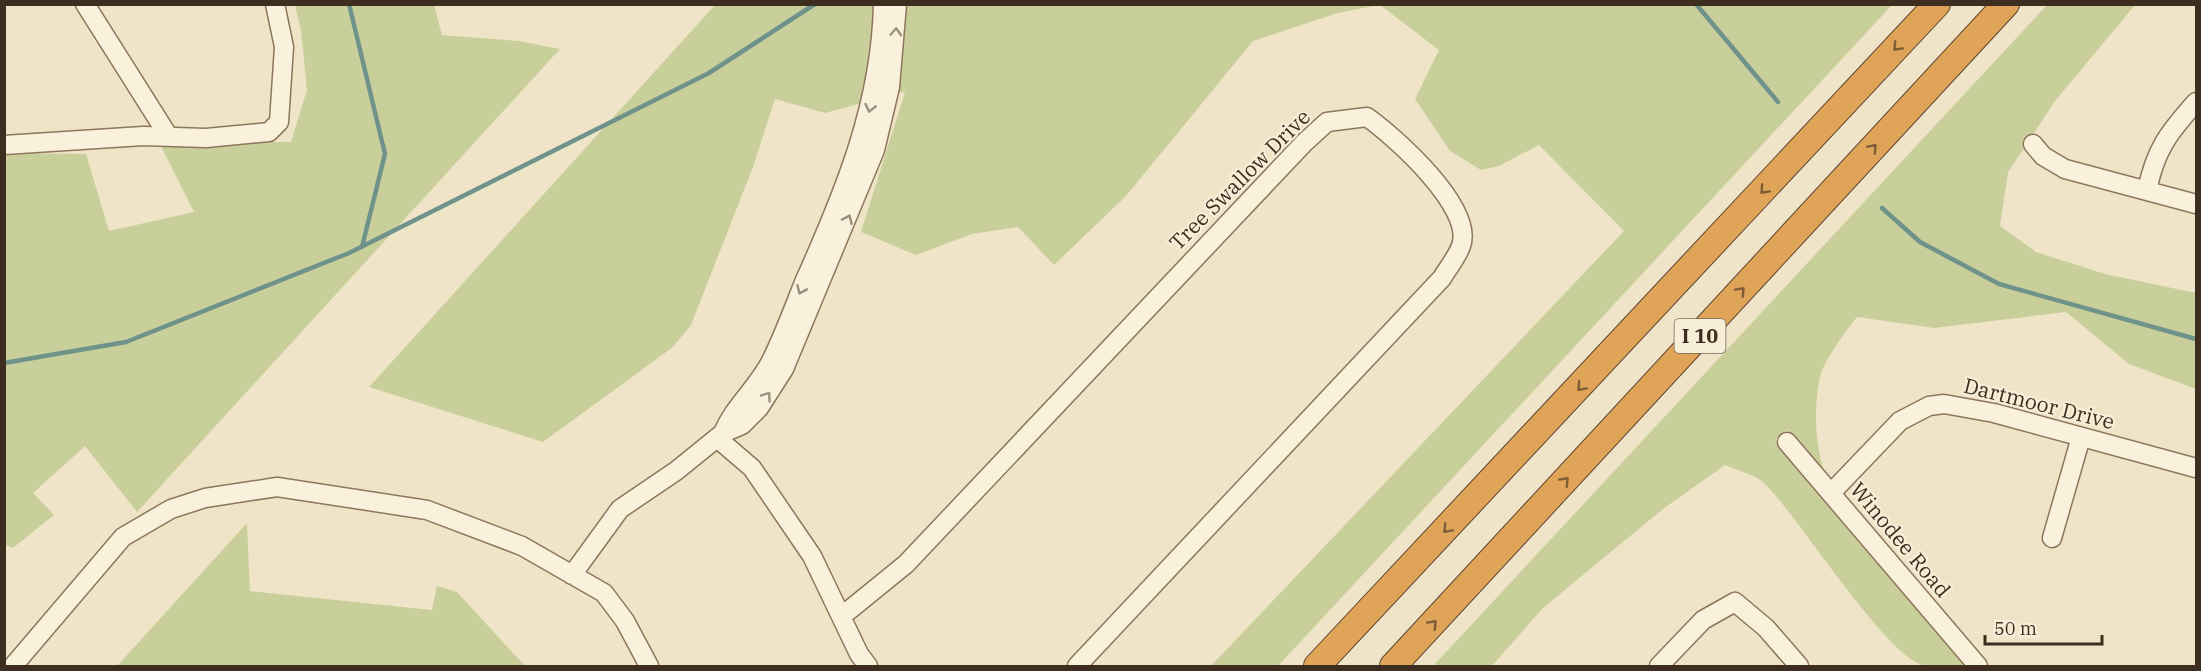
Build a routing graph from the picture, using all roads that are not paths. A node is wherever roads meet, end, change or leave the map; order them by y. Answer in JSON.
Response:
{"nodes":[{"id":1,"x":85,"y":4,"type":"edge"},
{"id":2,"x":275,"y":4,"type":"edge"},
{"id":3,"x":1937,"y":4,"type":"edge"},
{"id":4,"x":2007,"y":4,"type":"edge"},
{"id":5,"x":890,"y":6,"type":"edge"},
{"id":6,"x":2196,"y":102,"type":"edge"},
{"id":7,"x":169,"y":137,"type":"junction"},
{"id":8,"x":2034,"y":144,"type":"dead end"},
{"id":9,"x":4,"y":145,"type":"edge"},
{"id":10,"x":2147,"y":191,"type":"junction"},
{"id":11,"x":2196,"y":204,"type":"edge"},
{"id":12,"x":720,"y":436,"type":"junction"},
{"id":13,"x":2081,"y":437,"type":"junction"},
{"id":14,"x":1787,"y":442,"type":"dead end"},
{"id":15,"x":2196,"y":468,"type":"edge"},
{"id":16,"x":1831,"y":494,"type":"junction"},
{"id":17,"x":2052,"y":538,"type":"dead end"},
{"id":18,"x":572,"y":575,"type":"junction"},
{"id":19,"x":842,"y":616,"type":"junction"},
{"id":20,"x":12,"y":666,"type":"edge"},
{"id":21,"x":649,"y":666,"type":"edge"},
{"id":22,"x":868,"y":666,"type":"edge"},
{"id":23,"x":1077,"y":666,"type":"edge"},
{"id":24,"x":1317,"y":666,"type":"edge"},
{"id":25,"x":1393,"y":666,"type":"edge"},
{"id":26,"x":1659,"y":666,"type":"edge"},
{"id":27,"x":1799,"y":666,"type":"edge"},
{"id":28,"x":1978,"y":666,"type":"edge"}],
"edges":[{"from":1,"to":7,"type":"street"},
{"from":2,"to":7,"type":"street"},
{"from":3,"to":24,"type":"highway","number":"I 10","one_way":true},
{"from":25,"to":4,"type":"highway","number":"I 10","one_way":true},
{"from":5,"to":12,"type":"street"},
{"from":6,"to":10,"type":"street"},
{"from":7,"to":9,"type":"street"},
{"from":8,"to":10,"type":"street"},
{"from":10,"to":11,"type":"street"},
{"from":12,"to":18,"type":"street"},
{"from":12,"to":19,"type":"street"},
{"from":13,"to":15,"type":"street","name":"Dartmoor Drive"},
{"from":13,"to":16,"type":"street","name":"Dartmoor Drive"},
{"from":13,"to":17,"type":"street"},
{"from":14,"to":16,"type":"street","name":"Winodee Road"},
{"from":16,"to":28,"type":"street","name":"Winodee Road"},
{"from":18,"to":20,"type":"street"},
{"from":18,"to":21,"type":"street"},
{"from":19,"to":22,"type":"street"},
{"from":19,"to":23,"type":"street","name":"Tree Swallow Drive"},
{"from":26,"to":27,"type":"street"}]}
